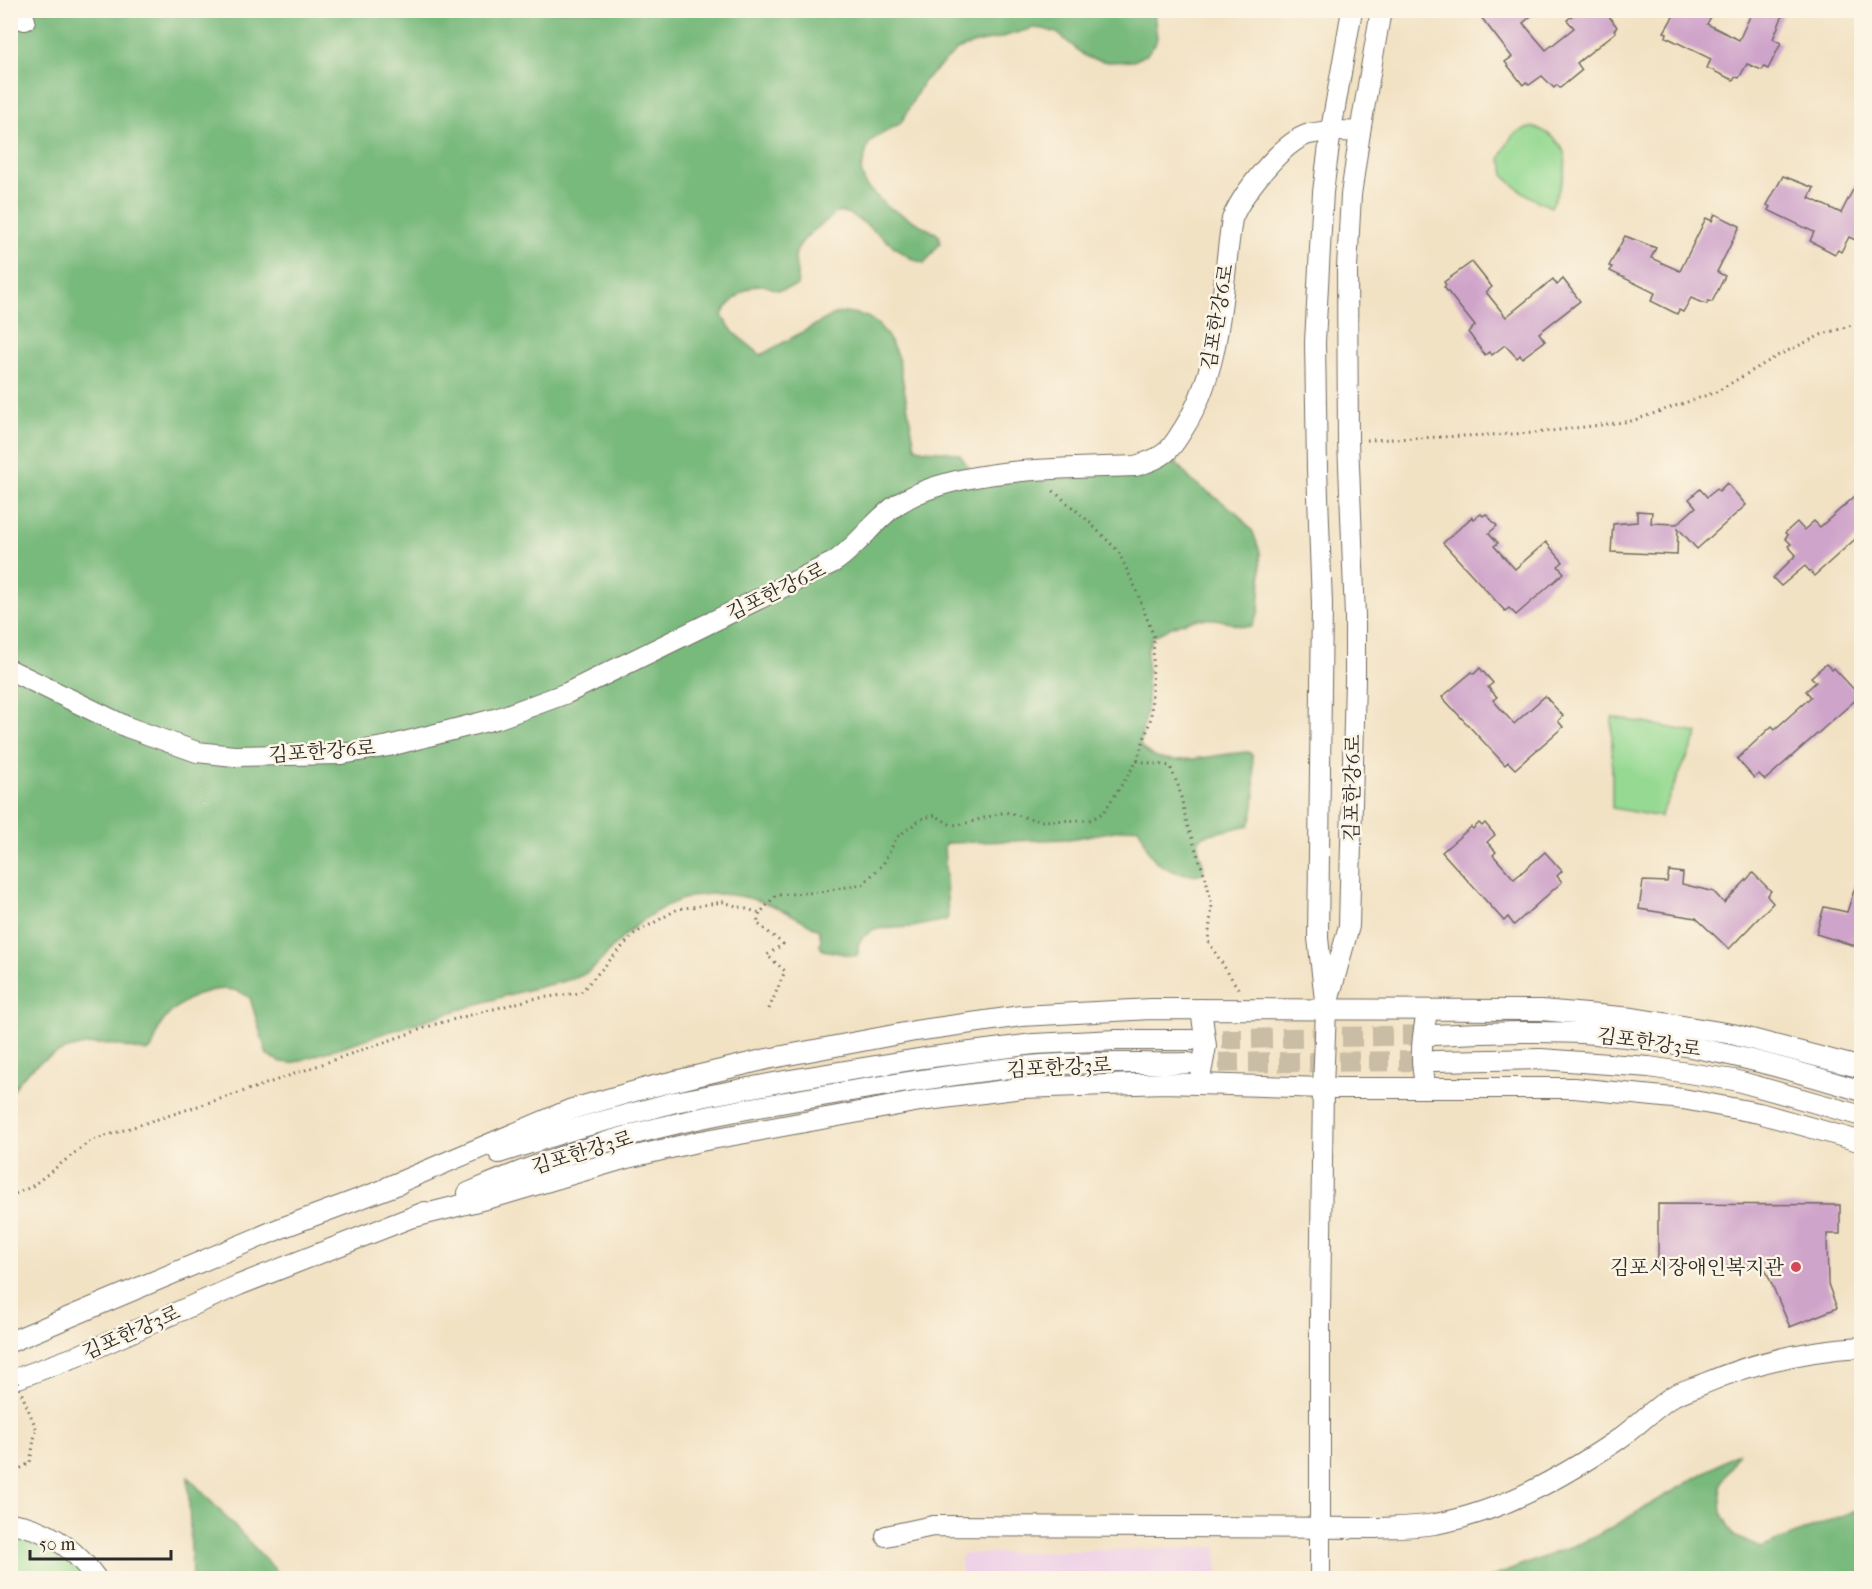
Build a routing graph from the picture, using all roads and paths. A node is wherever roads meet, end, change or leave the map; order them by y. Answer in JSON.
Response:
{"nodes":[{"id":1,"x":1352,"y":10,"type":"edge"},
{"id":2,"x":1381,"y":10,"type":"edge"},
{"id":3,"x":1331,"y":130,"type":"junction"},
{"id":4,"x":1360,"y":132,"type":"junction"},
{"id":5,"x":1862,"y":322,"type":"edge"},
{"id":6,"x":1348,"y":441,"type":"junction"},
{"id":7,"x":1032,"y":471,"type":"junction"},
{"id":8,"x":10,"y":670,"type":"edge"},
{"id":9,"x":1137,"y":760,"type":"junction"},
{"id":10,"x":760,"y":913,"type":"junction"},
{"id":11,"x":1241,"y":993,"type":"dead end"},
{"id":12,"x":769,"y":1009,"type":"dead end"},
{"id":13,"x":1201,"y":1009,"type":"junction"},
{"id":14,"x":1326,"y":1009,"type":"junction"},
{"id":15,"x":1428,"y":1010,"type":"junction"},
{"id":16,"x":1431,"y":1035,"type":"tunnel mouth"},
{"id":17,"x":1192,"y":1040,"type":"tunnel mouth"},
{"id":18,"x":1434,"y":1061,"type":"tunnel mouth"},
{"id":19,"x":1189,"y":1063,"type":"tunnel mouth"},
{"id":20,"x":1862,"y":1068,"type":"edge"},
{"id":21,"x":1199,"y":1084,"type":"junction"},
{"id":22,"x":1426,"y":1087,"type":"junction"},
{"id":23,"x":1323,"y":1088,"type":"junction"},
{"id":24,"x":1862,"y":1091,"type":"edge"},
{"id":25,"x":1862,"y":1116,"type":"edge"},
{"id":26,"x":1862,"y":1142,"type":"edge"},
{"id":27,"x":388,"y":1187,"type":"junction"},
{"id":28,"x":10,"y":1196,"type":"edge"},
{"id":29,"x":414,"y":1217,"type":"junction"},
{"id":30,"x":10,"y":1342,"type":"edge"},
{"id":31,"x":1862,"y":1347,"type":"edge"},
{"id":32,"x":10,"y":1366,"type":"edge"},
{"id":33,"x":10,"y":1381,"type":"edge"},
{"id":34,"x":10,"y":1474,"type":"edge"},
{"id":35,"x":10,"y":1523,"type":"edge"},
{"id":36,"x":1320,"y":1527,"type":"junction"},
{"id":37,"x":886,"y":1536,"type":"dead end"},
{"id":38,"x":96,"y":1578,"type":"edge"},
{"id":39,"x":1320,"y":1578,"type":"edge"}],
"edges":[{"from":1,"to":3,"type":"street","name":"김포한강6로"},
{"from":2,"to":4,"type":"street","name":"김포한강6로"},
{"from":3,"to":4,"type":"street","name":"김포한강6로"},
{"from":3,"to":7,"type":"street","name":"김포한강6로"},
{"from":3,"to":14,"type":"street","name":"김포한강6로"},
{"from":4,"to":6,"type":"street","name":"김포한강6로"},
{"from":5,"to":6,"type":"path"},
{"from":6,"to":14,"type":"street","name":"김포한강6로"},
{"from":7,"to":8,"type":"street","name":"김포한강6로"},
{"from":7,"to":9,"type":"path"},
{"from":9,"to":10,"type":"path"},
{"from":9,"to":11,"type":"path"},
{"from":10,"to":12,"type":"path"},
{"from":10,"to":28,"type":"path"},
{"from":13,"to":14,"type":"street"},
{"from":13,"to":21,"type":"street"},
{"from":13,"to":27,"type":"street"},
{"from":14,"to":15,"type":"street"},
{"from":14,"to":23,"type":"street","name":"김포한강6로"},
{"from":15,"to":20,"type":"street"},
{"from":15,"to":22,"type":"street"},
{"from":16,"to":24,"type":"street","name":"김포한강3로"},
{"from":17,"to":27,"type":"street","name":"김포한강3로"},
{"from":18,"to":25,"type":"street","name":"김포한강3로"},
{"from":19,"to":29,"type":"street","name":"김포한강3로"},
{"from":21,"to":23,"type":"street"},
{"from":21,"to":29,"type":"street"},
{"from":22,"to":23,"type":"street"},
{"from":22,"to":26,"type":"street"},
{"from":23,"to":36,"type":"street","name":"김포한강6로"},
{"from":27,"to":30,"type":"street","name":"김포한강3로"},
{"from":29,"to":33,"type":"street","name":"김포한강3로"},
{"from":31,"to":36,"type":"street"},
{"from":32,"to":34,"type":"path","bridge":true},
{"from":35,"to":38,"type":"street"},
{"from":36,"to":37,"type":"street"},
{"from":36,"to":39,"type":"street","name":"김포한강6로"}]}
